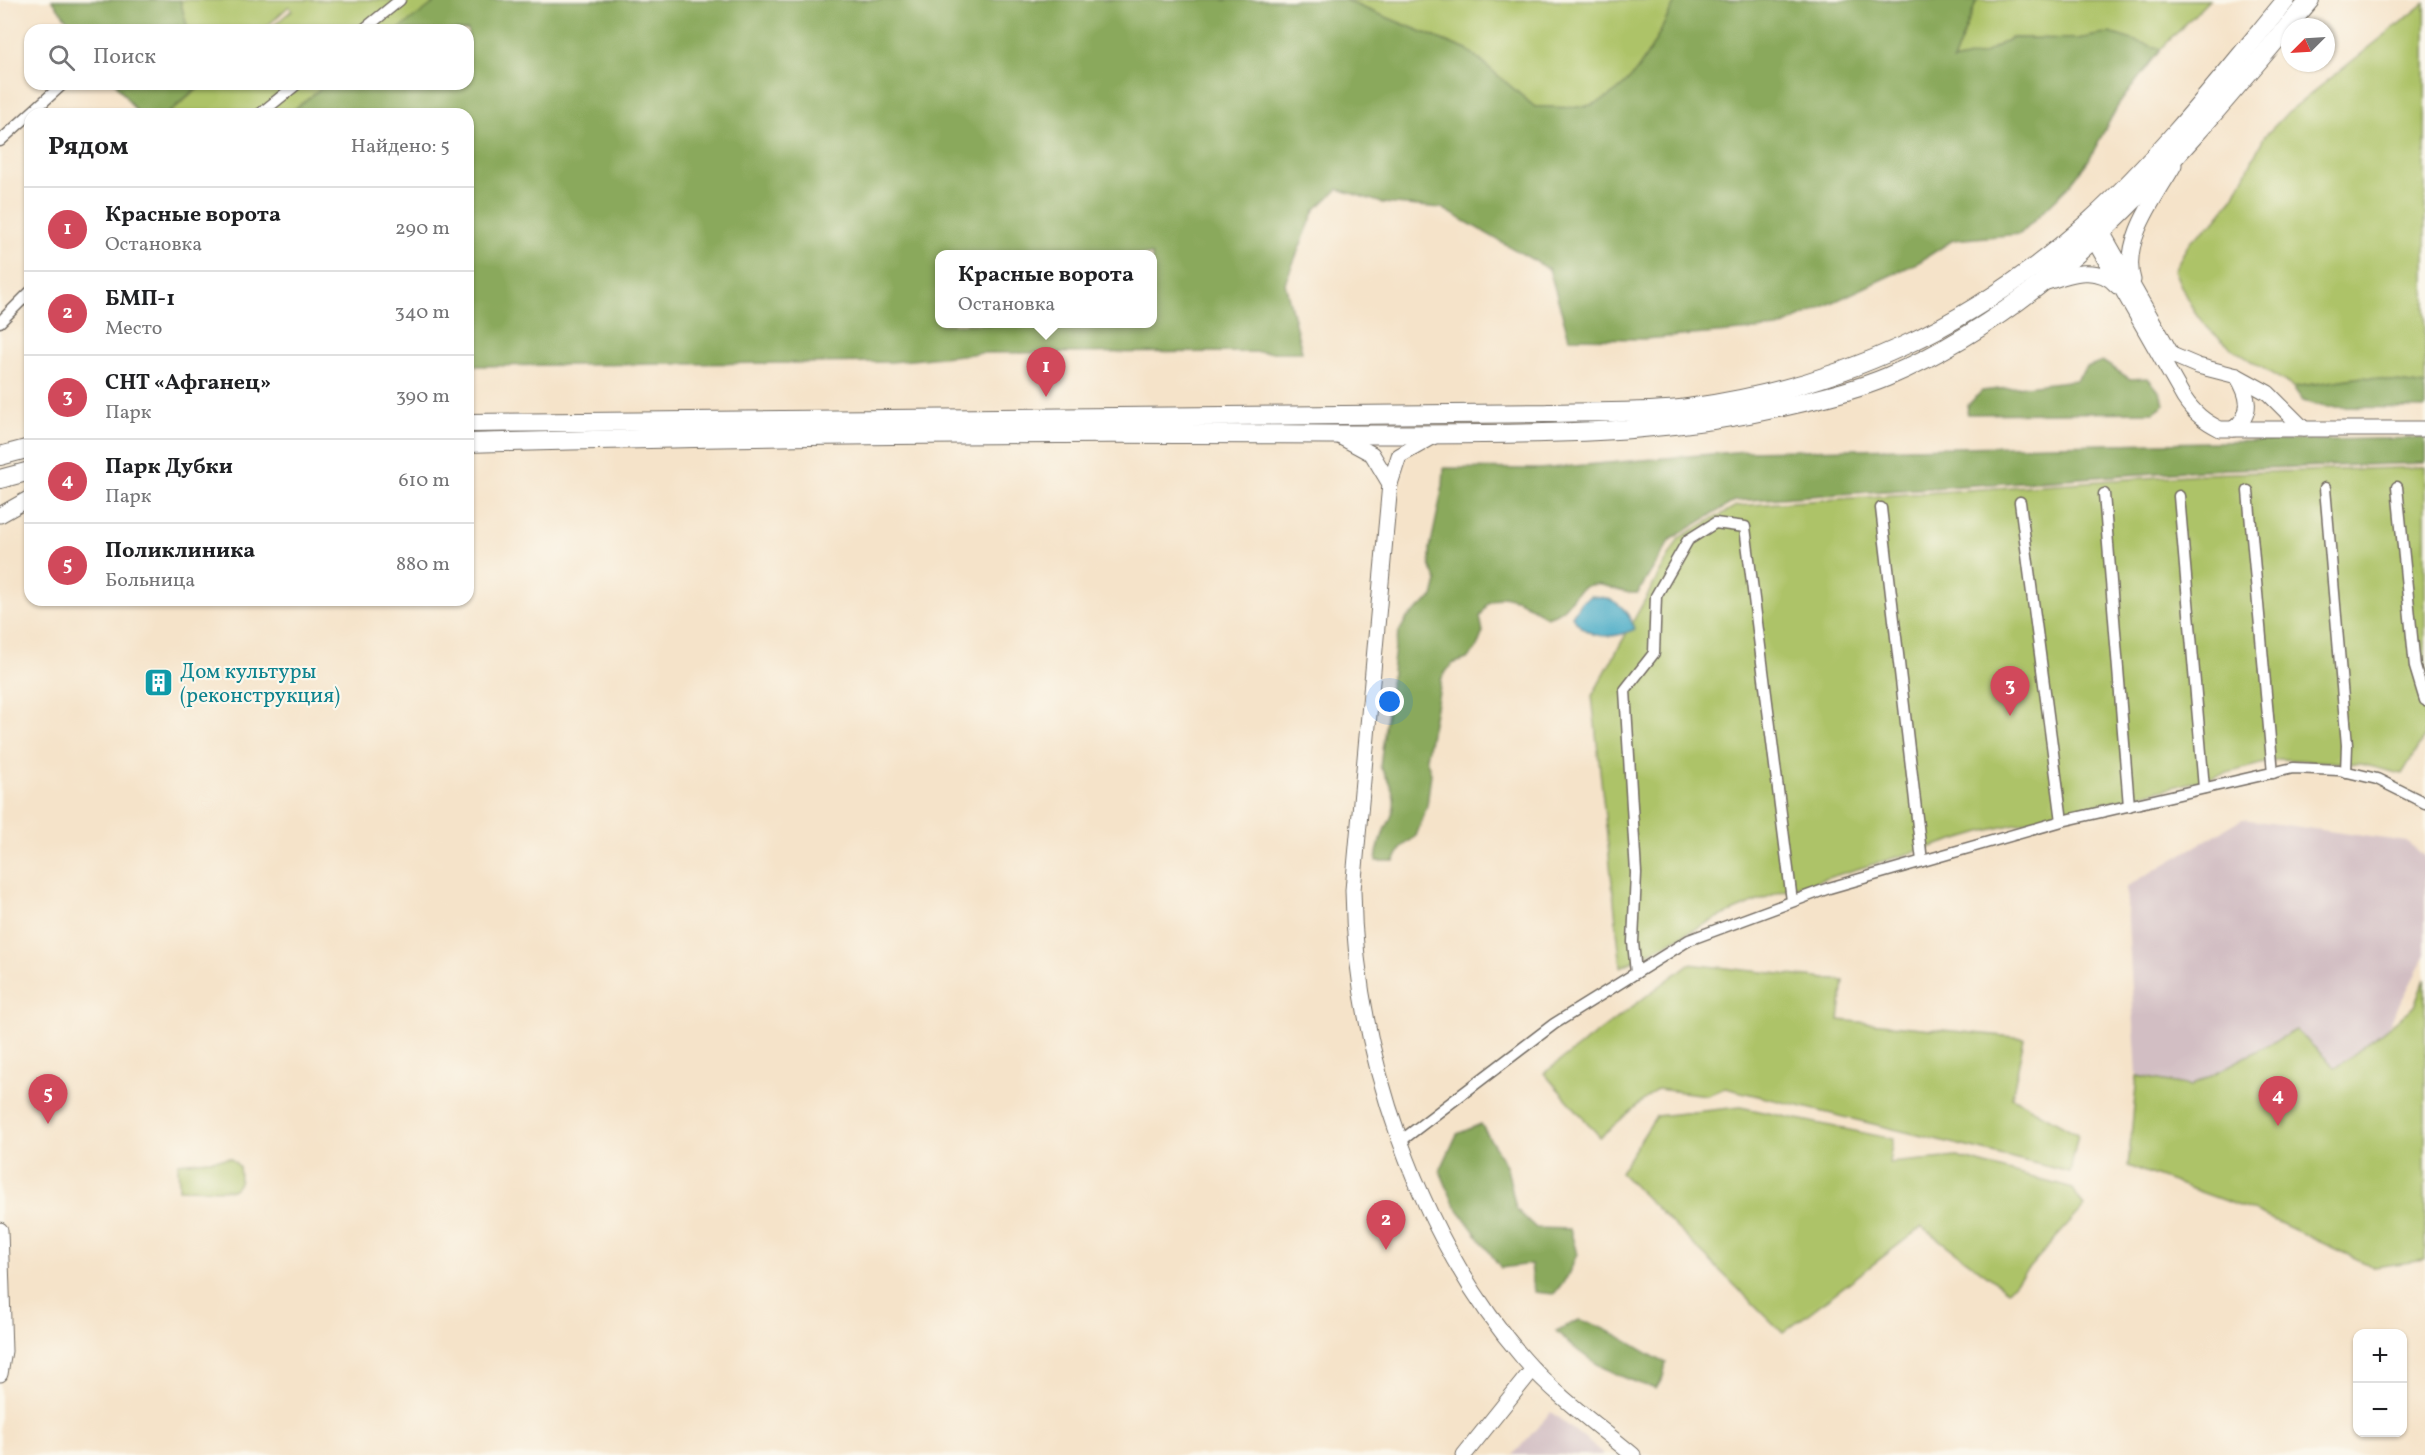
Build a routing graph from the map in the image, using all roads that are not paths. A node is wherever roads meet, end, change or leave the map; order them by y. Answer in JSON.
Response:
{"nodes":[{"id":1,"x":400,"y":0,"type":"edge"},
{"id":2,"x":2286,"y":0,"type":"edge"},
{"id":3,"x":2310,"y":0,"type":"edge"},
{"id":4,"x":370,"y":24,"type":"edge"},
{"id":5,"x":56,"y":90,"type":"edge"},
{"id":6,"x":290,"y":90,"type":"edge"},
{"id":7,"x":36,"y":108,"type":"edge"},
{"id":8,"x":267,"y":108,"type":"edge"},
{"id":9,"x":24,"y":119,"type":"edge"},
{"id":10,"x":0,"y":141,"type":"edge"},
{"id":11,"x":2181,"y":151,"type":"junction"},
{"id":12,"x":2096,"y":230,"type":"junction"},
{"id":13,"x":2039,"y":285,"type":"junction"},
{"id":14,"x":2133,"y":297,"type":"junction"},
{"id":15,"x":24,"y":298,"type":"edge"},
{"id":16,"x":0,"y":322,"type":"edge"},
{"id":17,"x":2237,"y":376,"type":"junction"},
{"id":18,"x":474,"y":423,"type":"edge"},
{"id":19,"x":2233,"y":429,"type":"junction"},
{"id":20,"x":2304,"y":429,"type":"junction"},
{"id":21,"x":2425,"y":429,"type":"edge"},
{"id":22,"x":1335,"y":434,"type":"junction"},
{"id":23,"x":1438,"y":435,"type":"junction"},
{"id":24,"x":474,"y":443,"type":"edge"},
{"id":25,"x":24,"y":450,"type":"edge"},
{"id":26,"x":0,"y":456,"type":"edge"},
{"id":27,"x":24,"y":472,"type":"edge"},
{"id":28,"x":0,"y":478,"type":"edge"},
{"id":29,"x":1390,"y":484,"type":"junction"},
{"id":30,"x":2397,"y":487,"type":"dead end"},
{"id":31,"x":2325,"y":488,"type":"dead end"},
{"id":32,"x":2248,"y":491,"type":"dead end"},
{"id":33,"x":2104,"y":494,"type":"dead end"},
{"id":34,"x":2179,"y":496,"type":"dead end"},
{"id":35,"x":24,"y":501,"type":"edge"},
{"id":36,"x":2020,"y":502,"type":"dead end"},
{"id":37,"x":1881,"y":508,"type":"dead end"},
{"id":38,"x":0,"y":515,"type":"edge"},
{"id":39,"x":2425,"y":700,"type":"edge"},
{"id":40,"x":2346,"y":772,"type":"junction"},
{"id":41,"x":2273,"y":773,"type":"junction"},
{"id":42,"x":2204,"y":788,"type":"junction"},
{"id":43,"x":2425,"y":793,"type":"edge"},
{"id":44,"x":2413,"y":797,"type":"junction"},
{"id":45,"x":2425,"y":803,"type":"edge"},
{"id":46,"x":2129,"y":806,"type":"junction"},
{"id":47,"x":2062,"y":821,"type":"junction"},
{"id":48,"x":1922,"y":861,"type":"junction"},
{"id":49,"x":1792,"y":902,"type":"junction"},
{"id":50,"x":1636,"y":973,"type":"junction"},
{"id":51,"x":1402,"y":1140,"type":"junction"},
{"id":52,"x":0,"y":1230,"type":"edge"},
{"id":53,"x":1533,"y":1369,"type":"junction"},
{"id":54,"x":0,"y":1374,"type":"edge"},
{"id":55,"x":1464,"y":1455,"type":"edge"},
{"id":56,"x":1633,"y":1455,"type":"edge"}],
"edges":[{"from":1,"to":4,"type":"street"},
{"from":2,"to":12,"type":"highway"},
{"from":3,"to":11,"type":"highway"},
{"from":5,"to":7,"type":"street"},
{"from":6,"to":8,"type":"street"},
{"from":9,"to":10,"type":"street"},
{"from":11,"to":12,"type":"highway"},
{"from":11,"to":14,"type":"street"},
{"from":12,"to":13,"type":"highway"},
{"from":12,"to":14,"type":"street"},
{"from":12,"to":18,"type":"highway"},
{"from":13,"to":14,"type":"street"},
{"from":13,"to":23,"type":"highway"},
{"from":14,"to":17,"type":"street"},
{"from":14,"to":19,"type":"street"},
{"from":15,"to":16,"type":"street"},
{"from":17,"to":19,"type":"street"},
{"from":17,"to":20,"type":"street"},
{"from":19,"to":20,"type":"street"},
{"from":20,"to":21,"type":"street"},
{"from":22,"to":23,"type":"highway"},
{"from":22,"to":24,"type":"highway"},
{"from":22,"to":29,"type":"street"},
{"from":23,"to":29,"type":"street"},
{"from":25,"to":26,"type":"highway"},
{"from":27,"to":28,"type":"highway"},
{"from":29,"to":51,"type":"street"},
{"from":30,"to":39,"type":"street"},
{"from":31,"to":40,"type":"street"},
{"from":32,"to":41,"type":"street"},
{"from":33,"to":46,"type":"street"},
{"from":34,"to":42,"type":"street"},
{"from":35,"to":38,"type":"street"},
{"from":36,"to":47,"type":"street"},
{"from":37,"to":48,"type":"street"},
{"from":40,"to":41,"type":"street"},
{"from":40,"to":44,"type":"street"},
{"from":41,"to":42,"type":"street"},
{"from":42,"to":46,"type":"street"},
{"from":43,"to":44,"type":"street"},
{"from":44,"to":45,"type":"street"},
{"from":46,"to":47,"type":"street"},
{"from":47,"to":48,"type":"street"},
{"from":48,"to":49,"type":"street"},
{"from":49,"to":50,"type":"street"},
{"from":49,"to":50,"type":"street"},
{"from":50,"to":51,"type":"street"},
{"from":51,"to":53,"type":"street"},
{"from":52,"to":54,"type":"street"},
{"from":53,"to":55,"type":"street"},
{"from":53,"to":56,"type":"street"}]}
